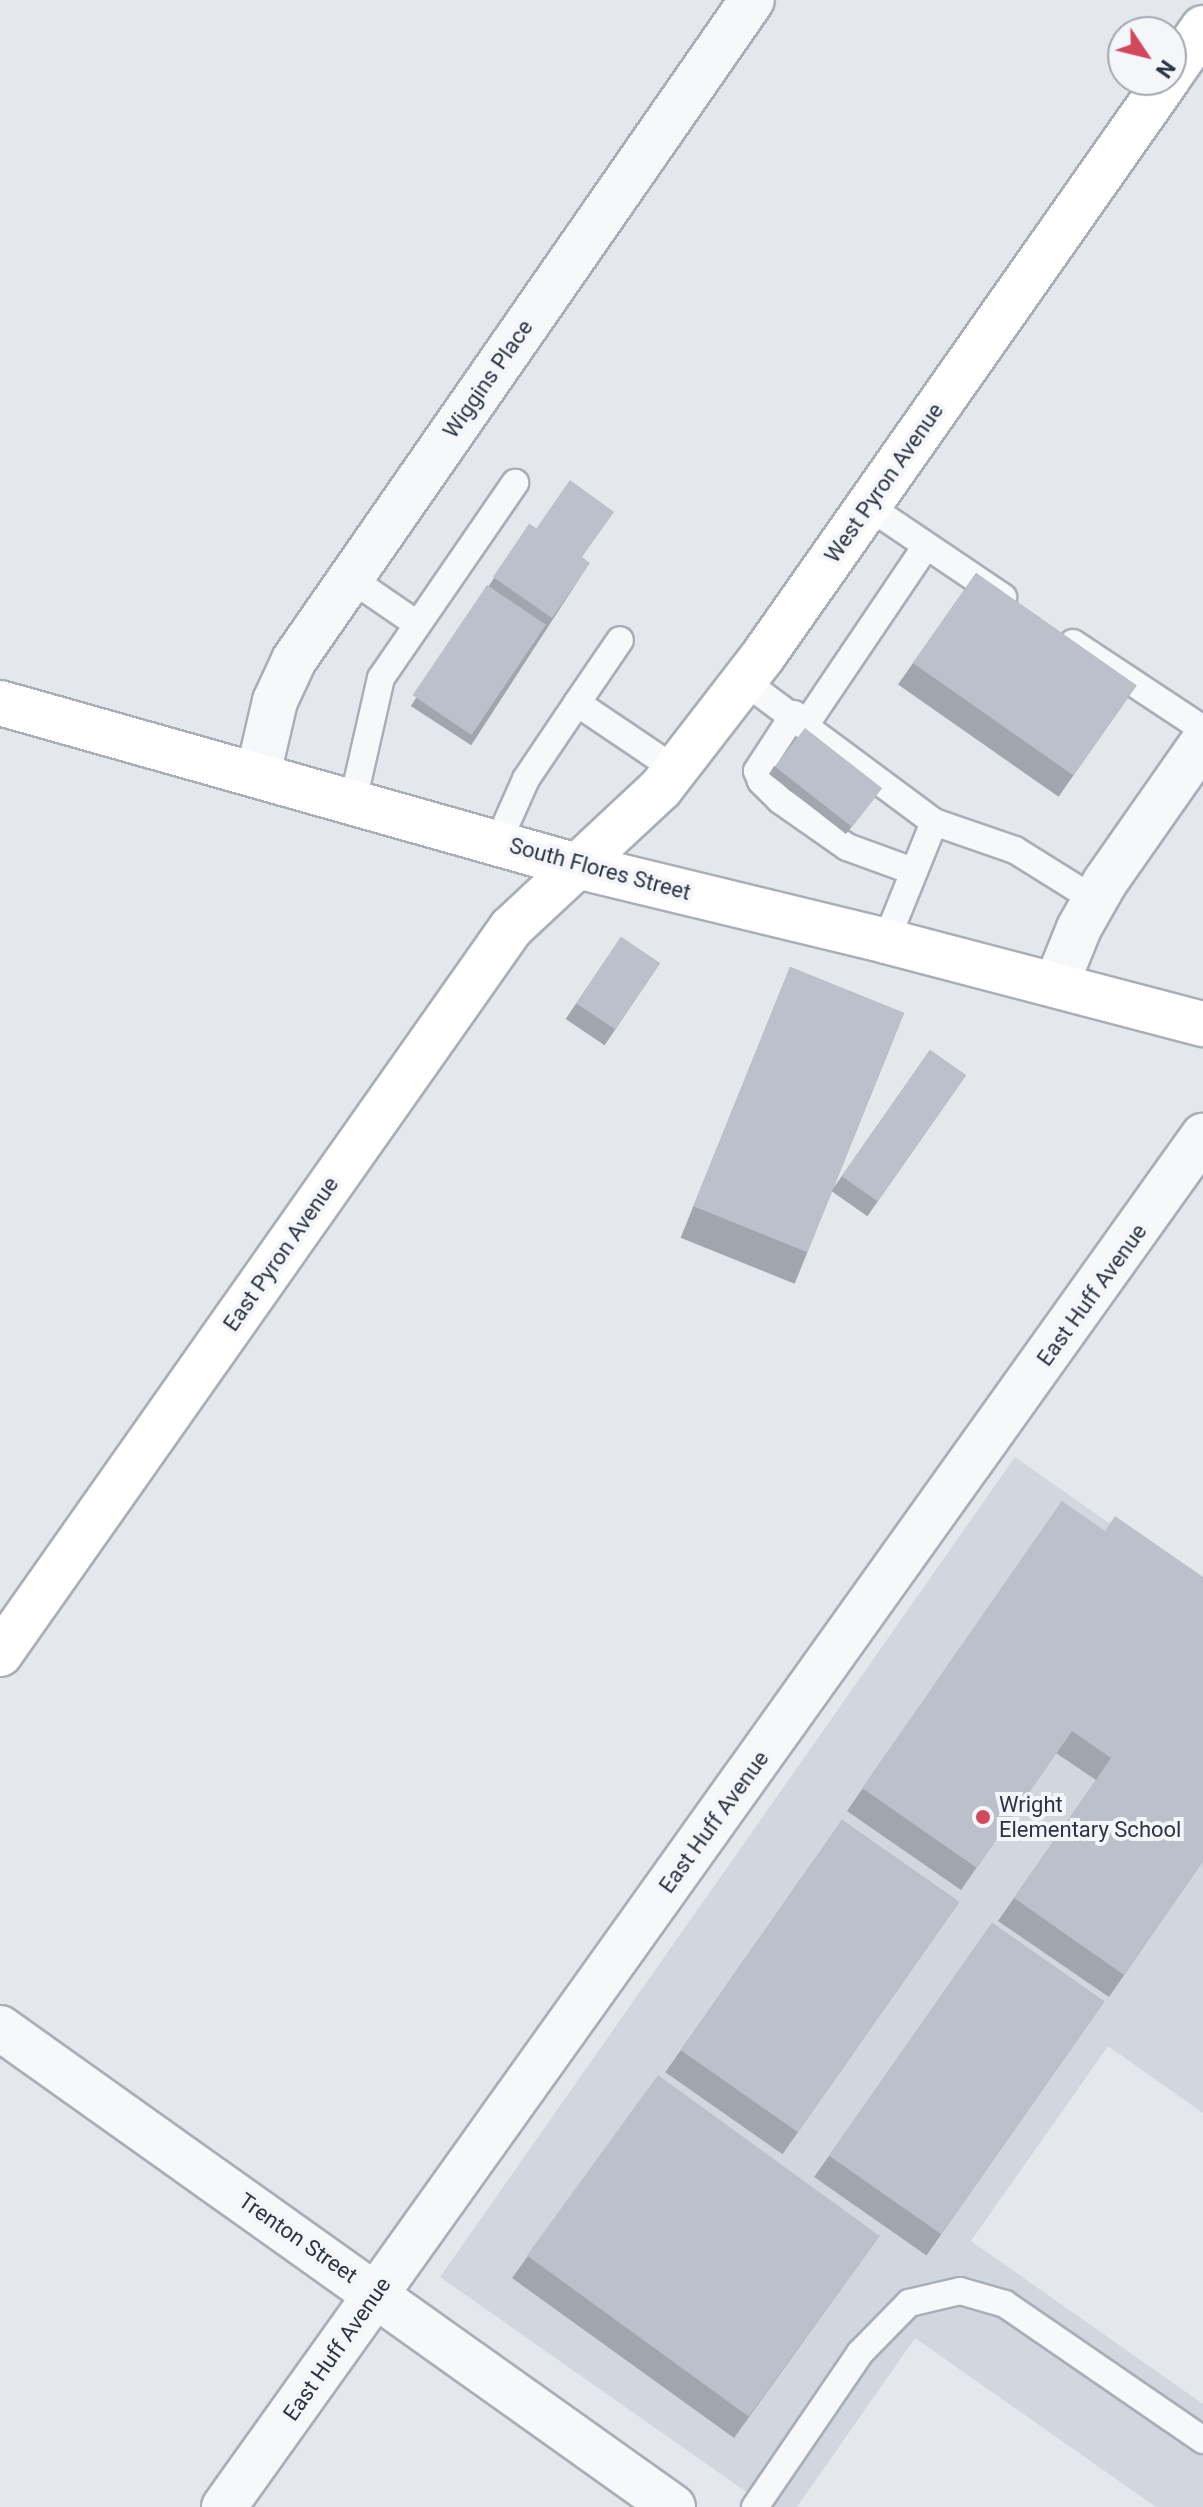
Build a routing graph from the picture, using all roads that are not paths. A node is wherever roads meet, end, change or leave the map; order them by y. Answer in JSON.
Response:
{"nodes":[{"id":1,"x":752,"y":0,"type":"edge"},
{"id":2,"x":1203,"y":28,"type":"edge"},
{"id":3,"x":1187,"y":51,"type":"edge"},
{"id":4,"x":1156,"y":96,"type":"edge"},
{"id":5,"x":515,"y":483,"type":"dead end"},
{"id":6,"x":868,"y":506,"type":"junction"},
{"id":7,"x":926,"y":546,"type":"junction"},
{"id":8,"x":350,"y":578,"type":"junction"},
{"id":9,"x":1018,"y":607,"type":"edge"},
{"id":10,"x":417,"y":624,"type":"junction"},
{"id":11,"x":1058,"y":633,"type":"edge"},
{"id":12,"x":620,"y":640,"type":"dead end"},
{"id":13,"x":744,"y":681,"type":"junction"},
{"id":14,"x":0,"y":703,"type":"edge"},
{"id":15,"x":577,"y":703,"type":"junction"},
{"id":16,"x":800,"y":719,"type":"junction"},
{"id":17,"x":1203,"y":729,"type":"edge"},
{"id":18,"x":1203,"y":742,"type":"edge"},
{"id":19,"x":675,"y":769,"type":"junction"},
{"id":20,"x":258,"y":774,"type":"junction"},
{"id":21,"x":353,"y":801,"type":"junction"},
{"id":22,"x":934,"y":822,"type":"junction"},
{"id":23,"x":498,"y":842,"type":"junction"},
{"id":24,"x":577,"y":866,"type":"junction"},
{"id":25,"x":913,"y":871,"type":"junction"},
{"id":26,"x":1095,"y":900,"type":"junction"},
{"id":27,"x":886,"y":941,"type":"junction"},
{"id":28,"x":1056,"y":985,"type":"junction"},
{"id":29,"x":1203,"y":1024,"type":"edge"},
{"id":30,"x":1203,"y":1136,"type":"edge"},
{"id":31,"x":0,"y":1654,"type":"edge"},
{"id":32,"x":0,"y":2028,"type":"edge"},
{"id":33,"x":377,"y":2293,"type":"junction"},
{"id":34,"x":1203,"y":2440,"type":"edge"},
{"id":35,"x":224,"y":2507,"type":"edge"},
{"id":36,"x":673,"y":2507,"type":"edge"},
{"id":37,"x":755,"y":2507,"type":"edge"}],
"edges":[{"from":1,"to":8,"type":"street","name":"Wiggins Place"},
{"from":2,"to":3,"type":"street"},
{"from":4,"to":6,"type":"street","name":"West Pyron Avenue"},
{"from":5,"to":10,"type":"lane"},
{"from":6,"to":7,"type":"lane"},
{"from":6,"to":13,"type":"street","name":"West Pyron Avenue"},
{"from":7,"to":9,"type":"lane"},
{"from":7,"to":16,"type":"lane"},
{"from":8,"to":10,"type":"lane"},
{"from":8,"to":20,"type":"street","name":"Wiggins Place"},
{"from":10,"to":21,"type":"lane"},
{"from":11,"to":17,"type":"lane"},
{"from":12,"to":15,"type":"lane"},
{"from":13,"to":16,"type":"lane"},
{"from":13,"to":19,"type":"street","name":"West Pyron Avenue"},
{"from":14,"to":20,"type":"street","name":"South Flores Street"},
{"from":15,"to":19,"type":"lane"},
{"from":15,"to":23,"type":"lane"},
{"from":16,"to":22,"type":"lane"},
{"from":16,"to":25,"type":"lane"},
{"from":18,"to":26,"type":"street"},
{"from":19,"to":24,"type":"street","name":"West Pyron Avenue"},
{"from":20,"to":21,"type":"street","name":"South Flores Street"},
{"from":21,"to":23,"type":"street","name":"South Flores Street"},
{"from":22,"to":25,"type":"lane"},
{"from":22,"to":26,"type":"lane"},
{"from":23,"to":24,"type":"street","name":"South Flores Street"},
{"from":24,"to":27,"type":"street","name":"South Flores Street"},
{"from":24,"to":31,"type":"street","name":"East Pyron Avenue"},
{"from":25,"to":27,"type":"lane"},
{"from":26,"to":28,"type":"street"},
{"from":27,"to":28,"type":"street","name":"South Flores Street"},
{"from":28,"to":29,"type":"street","name":"South Flores Street"},
{"from":30,"to":33,"type":"street","name":"East Huff Avenue"},
{"from":32,"to":33,"type":"street","name":"Trenton Street"},
{"from":33,"to":35,"type":"street","name":"East Huff Avenue"},
{"from":33,"to":36,"type":"street","name":"Trenton Street"},
{"from":34,"to":37,"type":"lane"}]}
